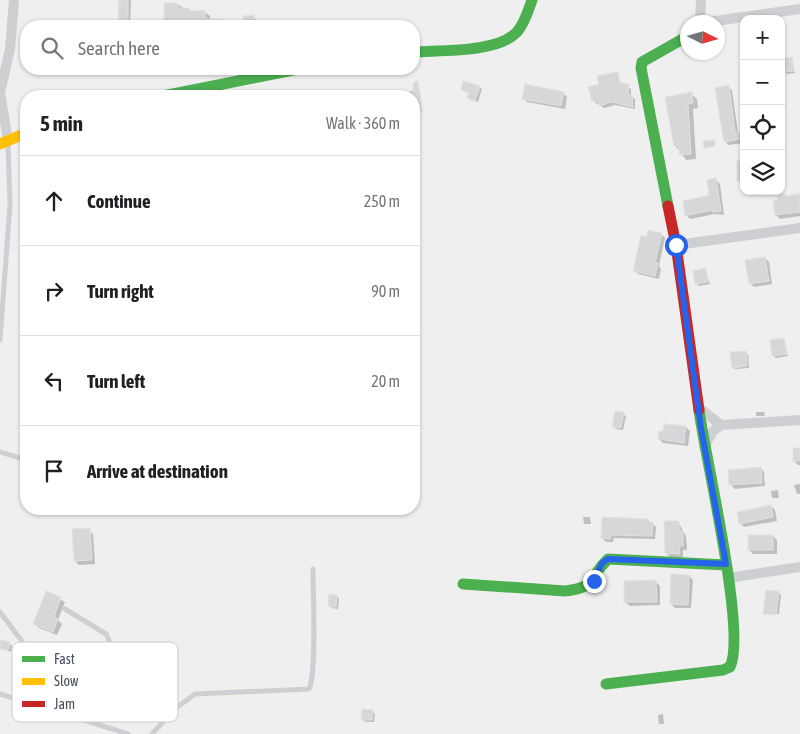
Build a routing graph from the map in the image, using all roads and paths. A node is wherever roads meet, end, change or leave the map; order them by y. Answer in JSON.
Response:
{"nodes":[{"id":1,"x":14,"y":0,"type":"edge"},
{"id":2,"x":532,"y":0,"type":"edge"},
{"id":3,"x":701,"y":0,"type":"edge"},
{"id":4,"x":800,"y":8,"type":"edge"},
{"id":5,"x":700,"y":15,"type":"edge"},
{"id":6,"x":725,"y":19,"type":"edge"},
{"id":7,"x":680,"y":41,"type":"edge"},
{"id":8,"x":420,"y":51,"type":"edge"},
{"id":9,"x":268,"y":75,"type":"edge"},
{"id":10,"x":194,"y":90,"type":"edge"},
{"id":11,"x":20,"y":135,"type":"edge"},
{"id":12,"x":4,"y":142,"type":"edge"},
{"id":13,"x":800,"y":228,"type":"edge"},
{"id":14,"x":676,"y":245,"type":"junction"},
{"id":15,"x":0,"y":340,"type":"edge"},
{"id":16,"x":698,"y":407,"type":"junction"},
{"id":17,"x":800,"y":420,"type":"edge"},
{"id":18,"x":721,"y":425,"type":"junction"},
{"id":19,"x":704,"y":447,"type":"junction"},
{"id":20,"x":0,"y":452,"type":"edge"},
{"id":21,"x":20,"y":458,"type":"edge"},
{"id":22,"x":726,"y":564,"type":"junction"},
{"id":23,"x":800,"y":567,"type":"edge"},
{"id":24,"x":313,"y":569,"type":"dead end"},
{"id":25,"x":728,"y":578,"type":"junction"},
{"id":26,"x":463,"y":584,"type":"dead end"},
{"id":27,"x":65,"y":609,"type":"dead end"},
{"id":28,"x":0,"y":612,"type":"edge"},
{"id":29,"x":22,"y":642,"type":"edge"},
{"id":30,"x":110,"y":642,"type":"edge"},
{"id":31,"x":606,"y":684,"type":"dead end"},
{"id":32,"x":0,"y":694,"type":"edge"},
{"id":33,"x":12,"y":698,"type":"edge"},
{"id":34,"x":178,"y":706,"type":"edge"},
{"id":35,"x":90,"y":722,"type":"edge"},
{"id":36,"x":163,"y":722,"type":"edge"},
{"id":37,"x":128,"y":734,"type":"edge"},
{"id":38,"x":152,"y":734,"type":"edge"}],
"edges":[{"from":1,"to":12,"type":"street"},
{"from":2,"to":8,"type":"street"},
{"from":3,"to":5,"type":"street"},
{"from":4,"to":6,"type":"street"},
{"from":7,"to":14,"type":"street"},
{"from":9,"to":10,"type":"street"},
{"from":11,"to":12,"type":"street"},
{"from":12,"to":15,"type":"lane"},
{"from":13,"to":14,"type":"street"},
{"from":14,"to":16,"type":"street"},
{"from":16,"to":18,"type":"street"},
{"from":16,"to":19,"type":"street"},
{"from":17,"to":18,"type":"street"},
{"from":18,"to":19,"type":"street"},
{"from":19,"to":22,"type":"street"},
{"from":20,"to":21,"type":"lane"},
{"from":22,"to":25,"type":"street"},
{"from":22,"to":26,"type":"street"},
{"from":23,"to":25,"type":"street"},
{"from":24,"to":34,"type":"lane"},
{"from":25,"to":31,"type":"street"},
{"from":27,"to":30,"type":"lane"},
{"from":28,"to":29,"type":"lane"},
{"from":32,"to":33,"type":"lane"},
{"from":35,"to":37,"type":"lane"},
{"from":36,"to":38,"type":"lane"}]}
